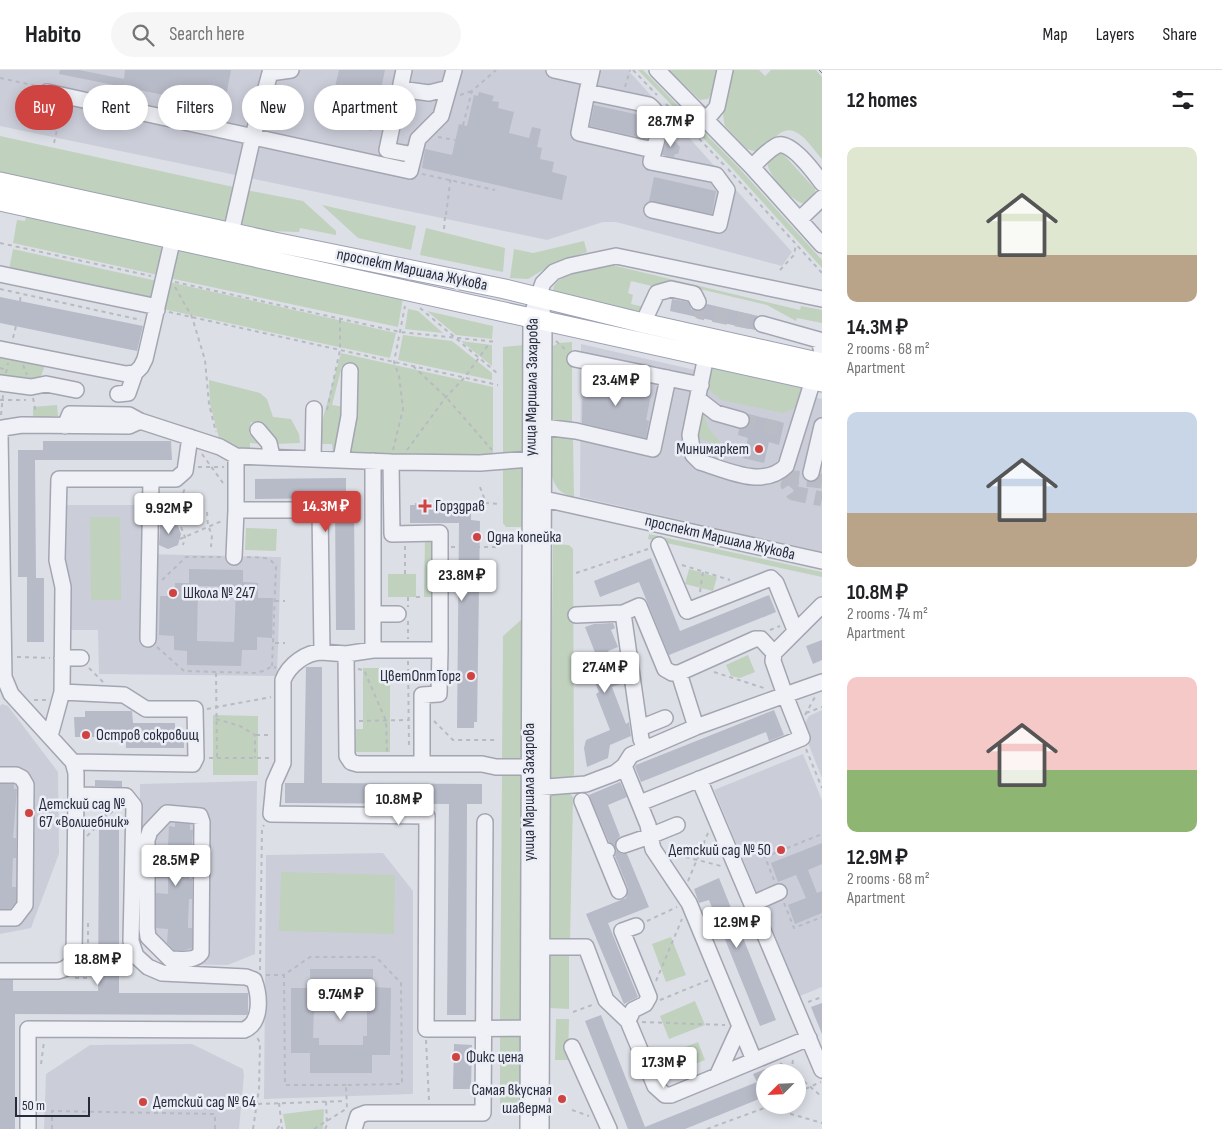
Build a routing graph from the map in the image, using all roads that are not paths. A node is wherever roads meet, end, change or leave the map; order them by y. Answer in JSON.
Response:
{"nodes":[{"id":1,"x":291,"y":70,"type":"edge"},
{"id":2,"x":404,"y":70,"type":"edge"},
{"id":3,"x":454,"y":70,"type":"edge"},
{"id":4,"x":554,"y":70,"type":"edge"},
{"id":5,"x":657,"y":70,"type":"edge"},
{"id":6,"x":724,"y":70,"type":"edge"},
{"id":7,"x":268,"y":72,"type":"edge"},
{"id":8,"x":590,"y":80,"type":"edge"},
{"id":9,"x":401,"y":85,"type":"edge"},
{"id":10,"x":449,"y":88,"type":"junction"},
{"id":11,"x":416,"y":91,"type":"edge"},
{"id":12,"x":73,"y":98,"type":"edge"},
{"id":13,"x":706,"y":120,"type":"junction"},
{"id":14,"x":391,"y":130,"type":"edge"},
{"id":15,"x":253,"y":136,"type":"junction"},
{"id":16,"x":653,"y":150,"type":"junction"},
{"id":17,"x":414,"y":155,"type":"junction"},
{"id":18,"x":752,"y":167,"type":"junction"},
{"id":19,"x":0,"y":182,"type":"edge"},
{"id":20,"x":822,"y":183,"type":"edge"},
{"id":21,"x":822,"y":198,"type":"edge"},
{"id":22,"x":0,"y":201,"type":"edge"},
{"id":23,"x":652,"y":210,"type":"dead end"},
{"id":24,"x":800,"y":220,"type":"junction"},
{"id":25,"x":175,"y":230,"type":"junction"},
{"id":26,"x":231,"y":233,"type":"junction"},
{"id":27,"x":822,"y":245,"type":"edge"},
{"id":28,"x":0,"y":274,"type":"edge"},
{"id":29,"x":538,"y":298,"type":"junction"},
{"id":30,"x":822,"y":299,"type":"edge"},
{"id":31,"x":698,"y":302,"type":"tunnel mouth"},
{"id":32,"x":155,"y":316,"type":"junction"},
{"id":33,"x":538,"y":319,"type":"junction"},
{"id":34,"x":642,"y":323,"type":"junction"},
{"id":35,"x":762,"y":324,"type":"tunnel mouth"},
{"id":36,"x":822,"y":352,"type":"edge"},
{"id":37,"x":5,"y":353,"type":"edge"},
{"id":38,"x":706,"y":356,"type":"junction"},
{"id":39,"x":575,"y":359,"type":"dead end"},
{"id":40,"x":822,"y":363,"type":"edge"},
{"id":41,"x":350,"y":371,"type":"dead end"},
{"id":42,"x":135,"y":373,"type":"junction"},
{"id":43,"x":668,"y":378,"type":"junction"},
{"id":44,"x":4,"y":380,"type":"edge"},
{"id":45,"x":818,"y":381,"type":"edge"},
{"id":46,"x":76,"y":390,"type":"dead end"},
{"id":47,"x":700,"y":392,"type":"junction"},
{"id":48,"x":118,"y":394,"type":"dead end"},
{"id":49,"x":314,"y":412,"type":"road end"},
{"id":50,"x":741,"y":420,"type":"tunnel mouth"},
{"id":51,"x":537,"y":426,"type":"junction"},
{"id":52,"x":822,"y":426,"type":"edge"},
{"id":53,"x":258,"y":430,"type":"dead end"},
{"id":54,"x":783,"y":430,"type":"tunnel mouth"},
{"id":55,"x":798,"y":433,"type":"junction"},
{"id":56,"x":190,"y":437,"type":"junction"},
{"id":57,"x":272,"y":456,"type":"junction"},
{"id":58,"x":313,"y":458,"type":"junction"},
{"id":59,"x":341,"y":459,"type":"junction"},
{"id":60,"x":531,"y":459,"type":"junction"},
{"id":61,"x":236,"y":461,"type":"junction"},
{"id":62,"x":373,"y":461,"type":"junction"},
{"id":63,"x":393,"y":462,"type":"junction"},
{"id":64,"x":811,"y":473,"type":"dead end"},
{"id":65,"x":151,"y":480,"type":"junction"},
{"id":66,"x":537,"y":498,"type":"junction"},
{"id":67,"x":234,"y":509,"type":"junction"},
{"id":68,"x":0,"y":548,"type":"edge"},
{"id":69,"x":662,"y":551,"type":"road end"},
{"id":70,"x":234,"y":557,"type":"road end"},
{"id":71,"x":822,"y":561,"type":"edge"},
{"id":72,"x":822,"y":605,"type":"edge"},
{"id":73,"x":623,"y":613,"type":"junction"},
{"id":74,"x":373,"y":614,"type":"junction"},
{"id":75,"x":398,"y":614,"type":"dead end"},
{"id":76,"x":576,"y":615,"type":"dead end"},
{"id":77,"x":793,"y":626,"type":"junction"},
{"id":78,"x":148,"y":639,"type":"road end"},
{"id":79,"x":373,"y":650,"type":"junction"},
{"id":80,"x":440,"y":650,"type":"junction"},
{"id":81,"x":322,"y":652,"type":"junction"},
{"id":82,"x":774,"y":653,"type":"junction"},
{"id":83,"x":1,"y":654,"type":"edge"},
{"id":84,"x":346,"y":654,"type":"junction"},
{"id":85,"x":62,"y":658,"type":"junction"},
{"id":86,"x":81,"y":658,"type":"road end"},
{"id":87,"x":679,"y":673,"type":"junction"},
{"id":88,"x":820,"y":687,"type":"edge"},
{"id":89,"x":786,"y":695,"type":"junction"},
{"id":90,"x":56,"y":696,"type":"junction"},
{"id":91,"x":665,"y":718,"type":"dead end"},
{"id":92,"x":696,"y":727,"type":"junction"},
{"id":93,"x":640,"y":728,"type":"junction"},
{"id":94,"x":50,"y":736,"type":"junction"},
{"id":95,"x":645,"y":749,"type":"junction"},
{"id":96,"x":73,"y":762,"type":"junction"},
{"id":97,"x":415,"y":764,"type":"junction"},
{"id":98,"x":624,"y":766,"type":"junction"},
{"id":99,"x":536,"y":767,"type":"junction"},
{"id":100,"x":0,"y":775,"type":"edge"},
{"id":101,"x":699,"y":779,"type":"junction"},
{"id":102,"x":536,"y":788,"type":"junction"},
{"id":103,"x":76,"y":795,"type":"junction"},
{"id":104,"x":582,"y":801,"type":"dead end"},
{"id":105,"x":640,"y":803,"type":"junction"},
{"id":106,"x":484,"y":822,"type":"dead end"},
{"id":107,"x":677,"y":825,"type":"dead end"},
{"id":108,"x":651,"y":843,"type":"junction"},
{"id":109,"x":624,"y":845,"type":"dead end"},
{"id":110,"x":145,"y":886,"type":"junction"},
{"id":111,"x":619,"y":891,"type":"dead end"},
{"id":112,"x":779,"y":892,"type":"road end"},
{"id":113,"x":752,"y":904,"type":"junction"},
{"id":114,"x":0,"y":918,"type":"edge"},
{"id":115,"x":636,"y":926,"type":"road end"},
{"id":116,"x":535,"y":947,"type":"junction"},
{"id":117,"x":0,"y":970,"type":"edge"},
{"id":118,"x":628,"y":1021,"type":"junction"},
{"id":119,"x":740,"y":1026,"type":"junction"},
{"id":120,"x":535,"y":1028,"type":"junction"},
{"id":121,"x":483,"y":1029,"type":"junction"},
{"id":122,"x":809,"y":1038,"type":"junction"},
{"id":123,"x":572,"y":1047,"type":"dead end"},
{"id":124,"x":754,"y":1060,"type":"junction"},
{"id":125,"x":822,"y":1070,"type":"edge"},
{"id":126,"x":718,"y":1074,"type":"junction"},
{"id":127,"x":28,"y":1129,"type":"edge"},
{"id":128,"x":354,"y":1129,"type":"edge"},
{"id":129,"x":528,"y":1129,"type":"edge"},
{"id":130,"x":541,"y":1129,"type":"edge"},
{"id":131,"x":609,"y":1129,"type":"edge"}],
"edges":[{"from":1,"to":7,"type":"street"},
{"from":2,"to":9,"type":"street"},
{"from":3,"to":10,"type":"street"},
{"from":4,"to":8,"type":"street"},
{"from":5,"to":13,"type":"street"},
{"from":6,"to":13,"type":"street"},
{"from":7,"to":15,"type":"street"},
{"from":8,"to":16,"type":"street"},
{"from":8,"to":16,"type":"street"},
{"from":10,"to":11,"type":"street"},
{"from":10,"to":17,"type":"street"},
{"from":12,"to":15,"type":"street"},
{"from":13,"to":18,"type":"street"},
{"from":14,"to":17,"type":"street"},
{"from":15,"to":17,"type":"street"},
{"from":15,"to":26,"type":"street"},
{"from":16,"to":23,"type":"street"},
{"from":18,"to":20,"type":"street"},
{"from":18,"to":24,"type":"street"},
{"from":19,"to":25,"type":"main road","name":"проспект Маршала Жукова"},
{"from":21,"to":24,"type":"street"},
{"from":22,"to":25,"type":"main road","name":"проспект Маршала Жукова"},
{"from":24,"to":27,"type":"street"},
{"from":25,"to":26,"type":"main road","name":"проспект Маршала Жукова"},
{"from":25,"to":32,"type":"street"},
{"from":25,"to":33,"type":"main road","name":"проспект Маршала Жукова"},
{"from":26,"to":29,"type":"main road","name":"проспект Маршала Жукова"},
{"from":28,"to":32,"type":"street"},
{"from":29,"to":30,"type":"street","name":"улица Маршала Захарова"},
{"from":29,"to":33,"type":"street","name":"улица Маршала Захарова"},
{"from":29,"to":34,"type":"main road","name":"проспект Маршала Жукова"},
{"from":31,"to":34,"type":"street"},
{"from":32,"to":42,"type":"street"},
{"from":33,"to":38,"type":"main road","name":"проспект Маршала Жукова"},
{"from":33,"to":51,"type":"street","name":"улица Маршала Захарова"},
{"from":34,"to":40,"type":"main road","name":"проспект Маршала Жукова"},
{"from":35,"to":36,"type":"street"},
{"from":37,"to":42,"type":"street"},
{"from":38,"to":45,"type":"main road","name":"проспект Маршала Жукова"},
{"from":38,"to":47,"type":"street"},
{"from":39,"to":43,"type":"street"},
{"from":41,"to":59,"type":"street"},
{"from":42,"to":48,"type":"street"},
{"from":43,"to":47,"type":"street"},
{"from":43,"to":51,"type":"street"},
{"from":44,"to":46,"type":"street"},
{"from":45,"to":55,"type":"street"},
{"from":47,"to":50,"type":"street"},
{"from":47,"to":55,"type":"street"},
{"from":49,"to":58,"type":"street"},
{"from":51,"to":60,"type":"street","name":"улица Маршала Захарова"},
{"from":51,"to":66,"type":"street","name":"улица Маршала Захарова"},
{"from":52,"to":64,"type":"street"},
{"from":53,"to":57,"type":"street"},
{"from":54,"to":55,"type":"street"},
{"from":56,"to":61,"type":"street"},
{"from":56,"to":65,"type":"street"},
{"from":56,"to":68,"type":"street"},
{"from":57,"to":58,"type":"street"},
{"from":57,"to":61,"type":"street"},
{"from":58,"to":59,"type":"street"},
{"from":59,"to":62,"type":"street"},
{"from":60,"to":63,"type":"street"},
{"from":60,"to":66,"type":"street","name":"улица Маршала Захарова"},
{"from":61,"to":67,"type":"street"},
{"from":62,"to":63,"type":"street"},
{"from":62,"to":74,"type":"street"},
{"from":63,"to":80,"type":"street"},
{"from":65,"to":78,"type":"street"},
{"from":65,"to":85,"type":"street"},
{"from":66,"to":71,"type":"street","name":"проспект Маршала Жукова"},
{"from":66,"to":99,"type":"street","name":"улица Маршала Захарова"},
{"from":67,"to":70,"type":"street"},
{"from":67,"to":81,"type":"street"},
{"from":68,"to":83,"type":"street"},
{"from":69,"to":77,"type":"street"},
{"from":72,"to":77,"type":"street"},
{"from":73,"to":76,"type":"street"},
{"from":73,"to":87,"type":"street"},
{"from":73,"to":93,"type":"street"},
{"from":74,"to":75,"type":"street"},
{"from":74,"to":79,"type":"street"},
{"from":77,"to":82,"type":"street"},
{"from":79,"to":80,"type":"street"},
{"from":79,"to":84,"type":"street"},
{"from":80,"to":97,"type":"street"},
{"from":81,"to":84,"type":"street"},
{"from":81,"to":121,"type":"street"},
{"from":82,"to":87,"type":"street"},
{"from":82,"to":89,"type":"street"},
{"from":83,"to":94,"type":"street"},
{"from":84,"to":97,"type":"street"},
{"from":85,"to":86,"type":"street"},
{"from":85,"to":90,"type":"street"},
{"from":87,"to":92,"type":"street"},
{"from":88,"to":89,"type":"street"},
{"from":89,"to":92,"type":"street"},
{"from":89,"to":101,"type":"street"},
{"from":90,"to":94,"type":"street"},
{"from":90,"to":96,"type":"street"},
{"from":91,"to":93,"type":"street"},
{"from":92,"to":95,"type":"street"},
{"from":93,"to":95,"type":"street"},
{"from":94,"to":96,"type":"street"},
{"from":95,"to":98,"type":"street"},
{"from":96,"to":103,"type":"street"},
{"from":97,"to":99,"type":"street"},
{"from":98,"to":102,"type":"street"},
{"from":98,"to":105,"type":"street"},
{"from":99,"to":102,"type":"street","name":"улица Маршала Захарова"},
{"from":100,"to":114,"type":"street"},
{"from":101,"to":105,"type":"street"},
{"from":101,"to":113,"type":"street"},
{"from":102,"to":116,"type":"street","name":"улица Маршала Захарова"},
{"from":103,"to":110,"type":"street"},
{"from":103,"to":117,"type":"street"},
{"from":104,"to":111,"type":"street"},
{"from":105,"to":108,"type":"street"},
{"from":106,"to":121,"type":"street"},
{"from":107,"to":108,"type":"street"},
{"from":108,"to":109,"type":"street"},
{"from":108,"to":119,"type":"street"},
{"from":110,"to":110,"type":"street"},
{"from":110,"to":127,"type":"street"},
{"from":112,"to":113,"type":"street"},
{"from":113,"to":122,"type":"street"},
{"from":115,"to":118,"type":"street"},
{"from":116,"to":118,"type":"street"},
{"from":116,"to":120,"type":"street","name":"улица Маршала Захарова"},
{"from":118,"to":126,"type":"street"},
{"from":119,"to":124,"type":"street"},
{"from":119,"to":126,"type":"street"},
{"from":120,"to":121,"type":"street"},
{"from":120,"to":129,"type":"street","name":"улица Маршала Захарова"},
{"from":120,"to":130,"type":"street","name":"улица Маршала Захарова"},
{"from":121,"to":128,"type":"street"},
{"from":122,"to":124,"type":"street"},
{"from":122,"to":125,"type":"street"},
{"from":123,"to":131,"type":"street"},
{"from":124,"to":126,"type":"street"}]}
